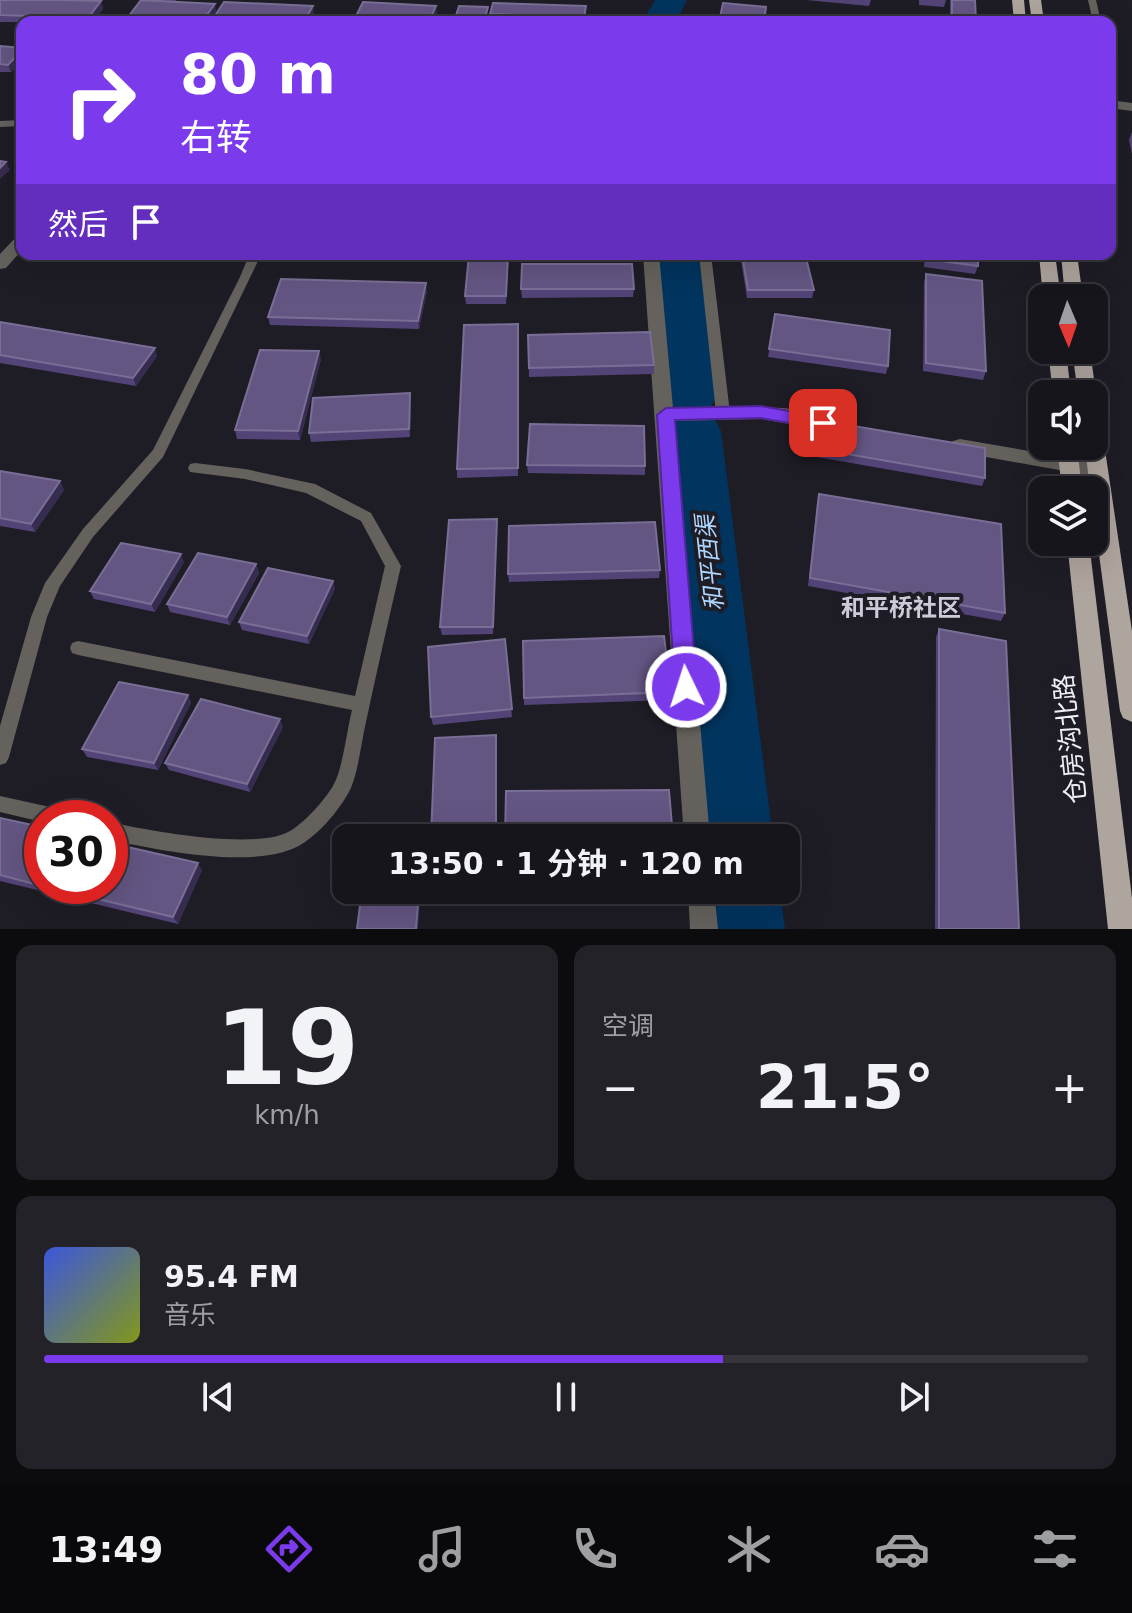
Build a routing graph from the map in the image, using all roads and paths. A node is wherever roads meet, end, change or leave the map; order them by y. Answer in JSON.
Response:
{"nodes":[{"id":1,"x":16,"y":247,"type":"edge"},
{"id":2,"x":253,"y":260,"type":"edge"},
{"id":3,"x":652,"y":260,"type":"edge"},
{"id":4,"x":706,"y":260,"type":"edge"},
{"id":5,"x":1048,"y":260,"type":"edge"},
{"id":6,"x":1070,"y":260,"type":"edge"},
{"id":7,"x":0,"y":264,"type":"edge"},
{"id":8,"x":1050,"y":284,"type":"edge"},
{"id":9,"x":1072,"y":284,"type":"edge"},
{"id":10,"x":723,"y":413,"type":"junction"},
{"id":11,"x":666,"y":415,"type":"junction"},
{"id":12,"x":853,"y":428,"type":"edge"},
{"id":13,"x":946,"y":444,"type":"edge"},
{"id":14,"x":1028,"y":451,"type":"edge"},
{"id":15,"x":1078,"y":460,"type":"edge"},
{"id":16,"x":1097,"y":460,"type":"edge"},
{"id":17,"x":195,"y":468,"type":"dead end"},
{"id":18,"x":1098,"y":470,"type":"junction"},
{"id":19,"x":1080,"y":556,"type":"edge"},
{"id":20,"x":78,"y":648,"type":"dead end"},
{"id":21,"x":360,"y":704,"type":"junction"},
{"id":22,"x":1132,"y":711,"type":"edge"},
{"id":23,"x":0,"y":757,"type":"edge"},
{"id":24,"x":0,"y":804,"type":"edge"},
{"id":25,"x":24,"y":810,"type":"edge"},
{"id":26,"x":696,"y":824,"type":"edge"},
{"id":27,"x":128,"y":835,"type":"edge"},
{"id":28,"x":1124,"y":890,"type":"edge"},
{"id":29,"x":702,"y":904,"type":"edge"},
{"id":30,"x":704,"y":929,"type":"edge"},
{"id":31,"x":1122,"y":929,"type":"edge"}],
"edges":[{"from":1,"to":7,"type":"street"},
{"from":2,"to":23,"type":"lane"},
{"from":3,"to":11,"type":"street"},
{"from":4,"to":10,"type":"lane"},
{"from":5,"to":8,"type":"main road"},
{"from":6,"to":9,"type":"main road"},
{"from":10,"to":11,"type":"street"},
{"from":10,"to":12,"type":"street"},
{"from":11,"to":26,"type":"street"},
{"from":13,"to":14,"type":"street"},
{"from":15,"to":18,"type":"street"},
{"from":16,"to":18,"type":"main road"},
{"from":17,"to":21,"type":"lane"},
{"from":18,"to":22,"type":"main road"},
{"from":19,"to":28,"type":"main road","name":"仓房沟北路"},
{"from":20,"to":21,"type":"lane"},
{"from":21,"to":27,"type":"lane"},
{"from":24,"to":25,"type":"lane"},
{"from":28,"to":31,"type":"main road","name":"仓房沟北路"},
{"from":29,"to":30,"type":"street"}]}
